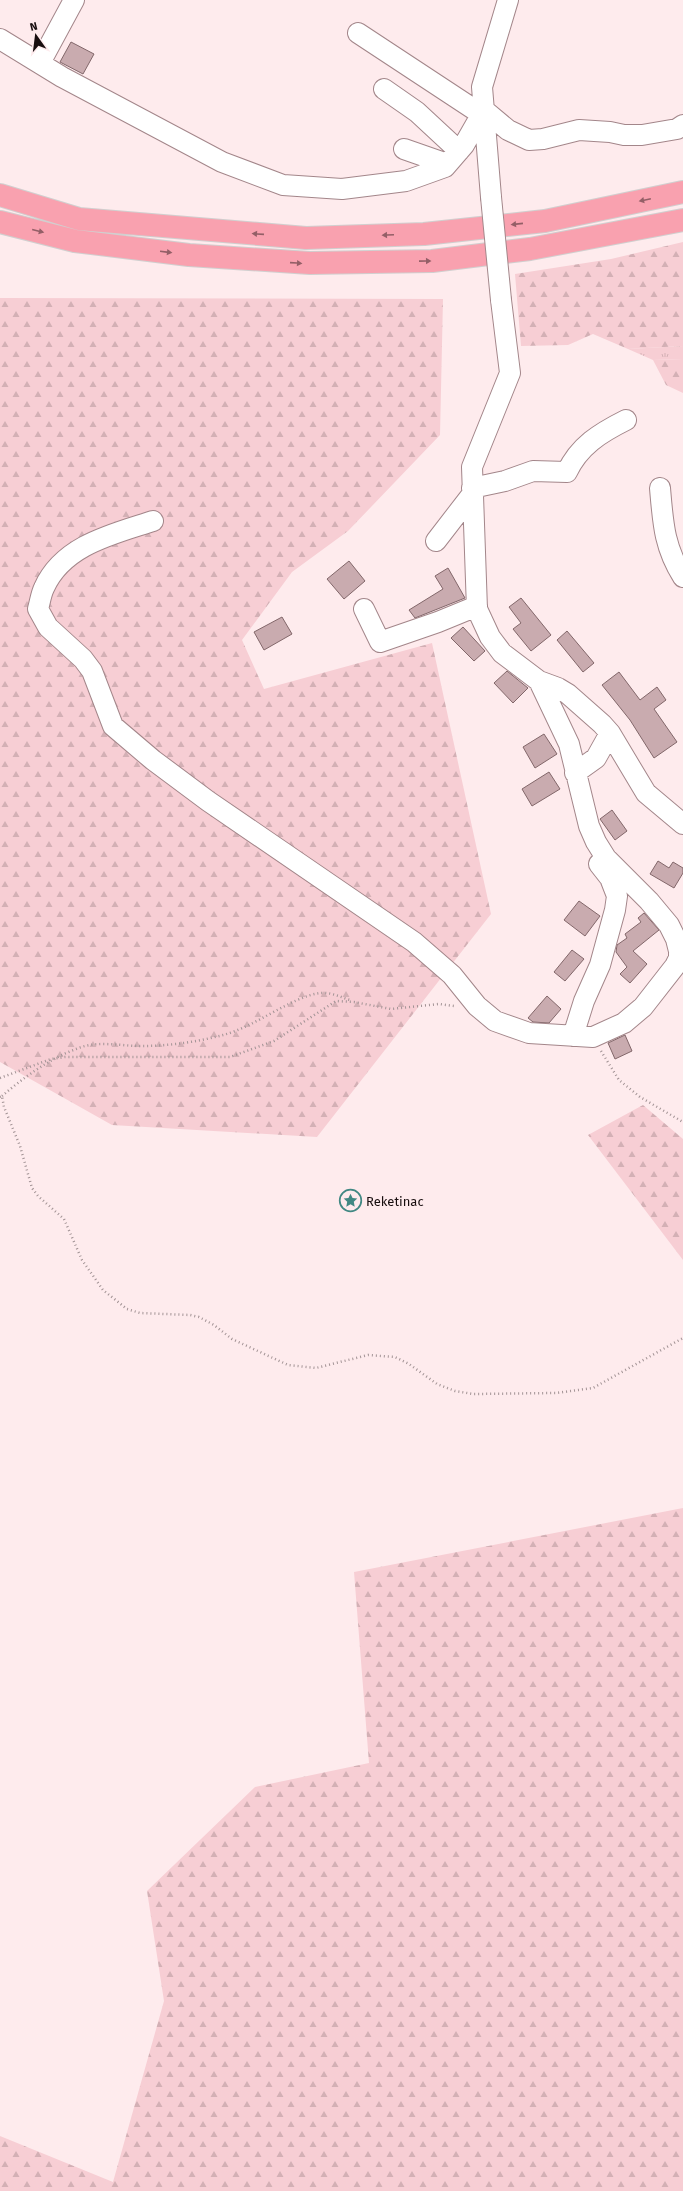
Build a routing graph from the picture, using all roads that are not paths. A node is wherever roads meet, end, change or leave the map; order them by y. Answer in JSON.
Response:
{"nodes":[{"id":1,"x":74,"y":0,"type":"edge"},
{"id":2,"x":508,"y":0,"type":"edge"},
{"id":3,"x":358,"y":33,"type":"dead end"},
{"id":4,"x":0,"y":39,"type":"edge"},
{"id":5,"x":40,"y":63,"type":"junction"},
{"id":6,"x":384,"y":89,"type":"dead end"},
{"id":7,"x":483,"y":112,"type":"junction"},
{"id":8,"x":683,"y":125,"type":"edge"},
{"id":9,"x":404,"y":149,"type":"dead end"},
{"id":10,"x":453,"y":157,"type":"junction"},
{"id":11,"x":683,"y":192,"type":"edge"},
{"id":12,"x":0,"y":195,"type":"edge"},
{"id":13,"x":683,"y":220,"type":"edge"},
{"id":14,"x":0,"y":222,"type":"edge"},
{"id":15,"x":626,"y":420,"type":"dead end"},
{"id":16,"x":660,"y":488,"type":"dead end"},
{"id":17,"x":472,"y":490,"type":"junction"},
{"id":18,"x":153,"y":521,"type":"dead end"},
{"id":19,"x":436,"y":541,"type":"dead end"},
{"id":20,"x":683,"y":577,"type":"edge"},
{"id":21,"x":477,"y":606,"type":"junction"},
{"id":22,"x":364,"y":609,"type":"dead end"},
{"id":23,"x":539,"y":681,"type":"junction"},
{"id":24,"x":610,"y":733,"type":"junction"},
{"id":25,"x":575,"y":773,"type":"junction"},
{"id":26,"x":683,"y":824,"type":"edge"},
{"id":27,"x":596,"y":842,"type":"junction"},
{"id":28,"x":573,"y":1036,"type":"junction"}],
"edges":[{"from":1,"to":5,"type":"street"},
{"from":2,"to":7,"type":"street"},
{"from":3,"to":7,"type":"street"},
{"from":4,"to":5,"type":"street"},
{"from":5,"to":10,"type":"street"},
{"from":6,"to":10,"type":"street"},
{"from":7,"to":8,"type":"street"},
{"from":7,"to":10,"type":"street"},
{"from":7,"to":17,"type":"street","bridge":true},
{"from":9,"to":10,"type":"street"},
{"from":11,"to":12,"type":"highway","one_way":true},
{"from":14,"to":13,"type":"highway","one_way":true},
{"from":15,"to":17,"type":"street"},
{"from":16,"to":20,"type":"street"},
{"from":17,"to":19,"type":"street"},
{"from":17,"to":21,"type":"street"},
{"from":18,"to":28,"type":"street"},
{"from":21,"to":22,"type":"street"},
{"from":21,"to":23,"type":"street"},
{"from":23,"to":24,"type":"street"},
{"from":23,"to":25,"type":"street"},
{"from":24,"to":25,"type":"street"},
{"from":24,"to":26,"type":"street"},
{"from":25,"to":27,"type":"street"},
{"from":27,"to":28,"type":"street"},
{"from":27,"to":28,"type":"street"}]}
